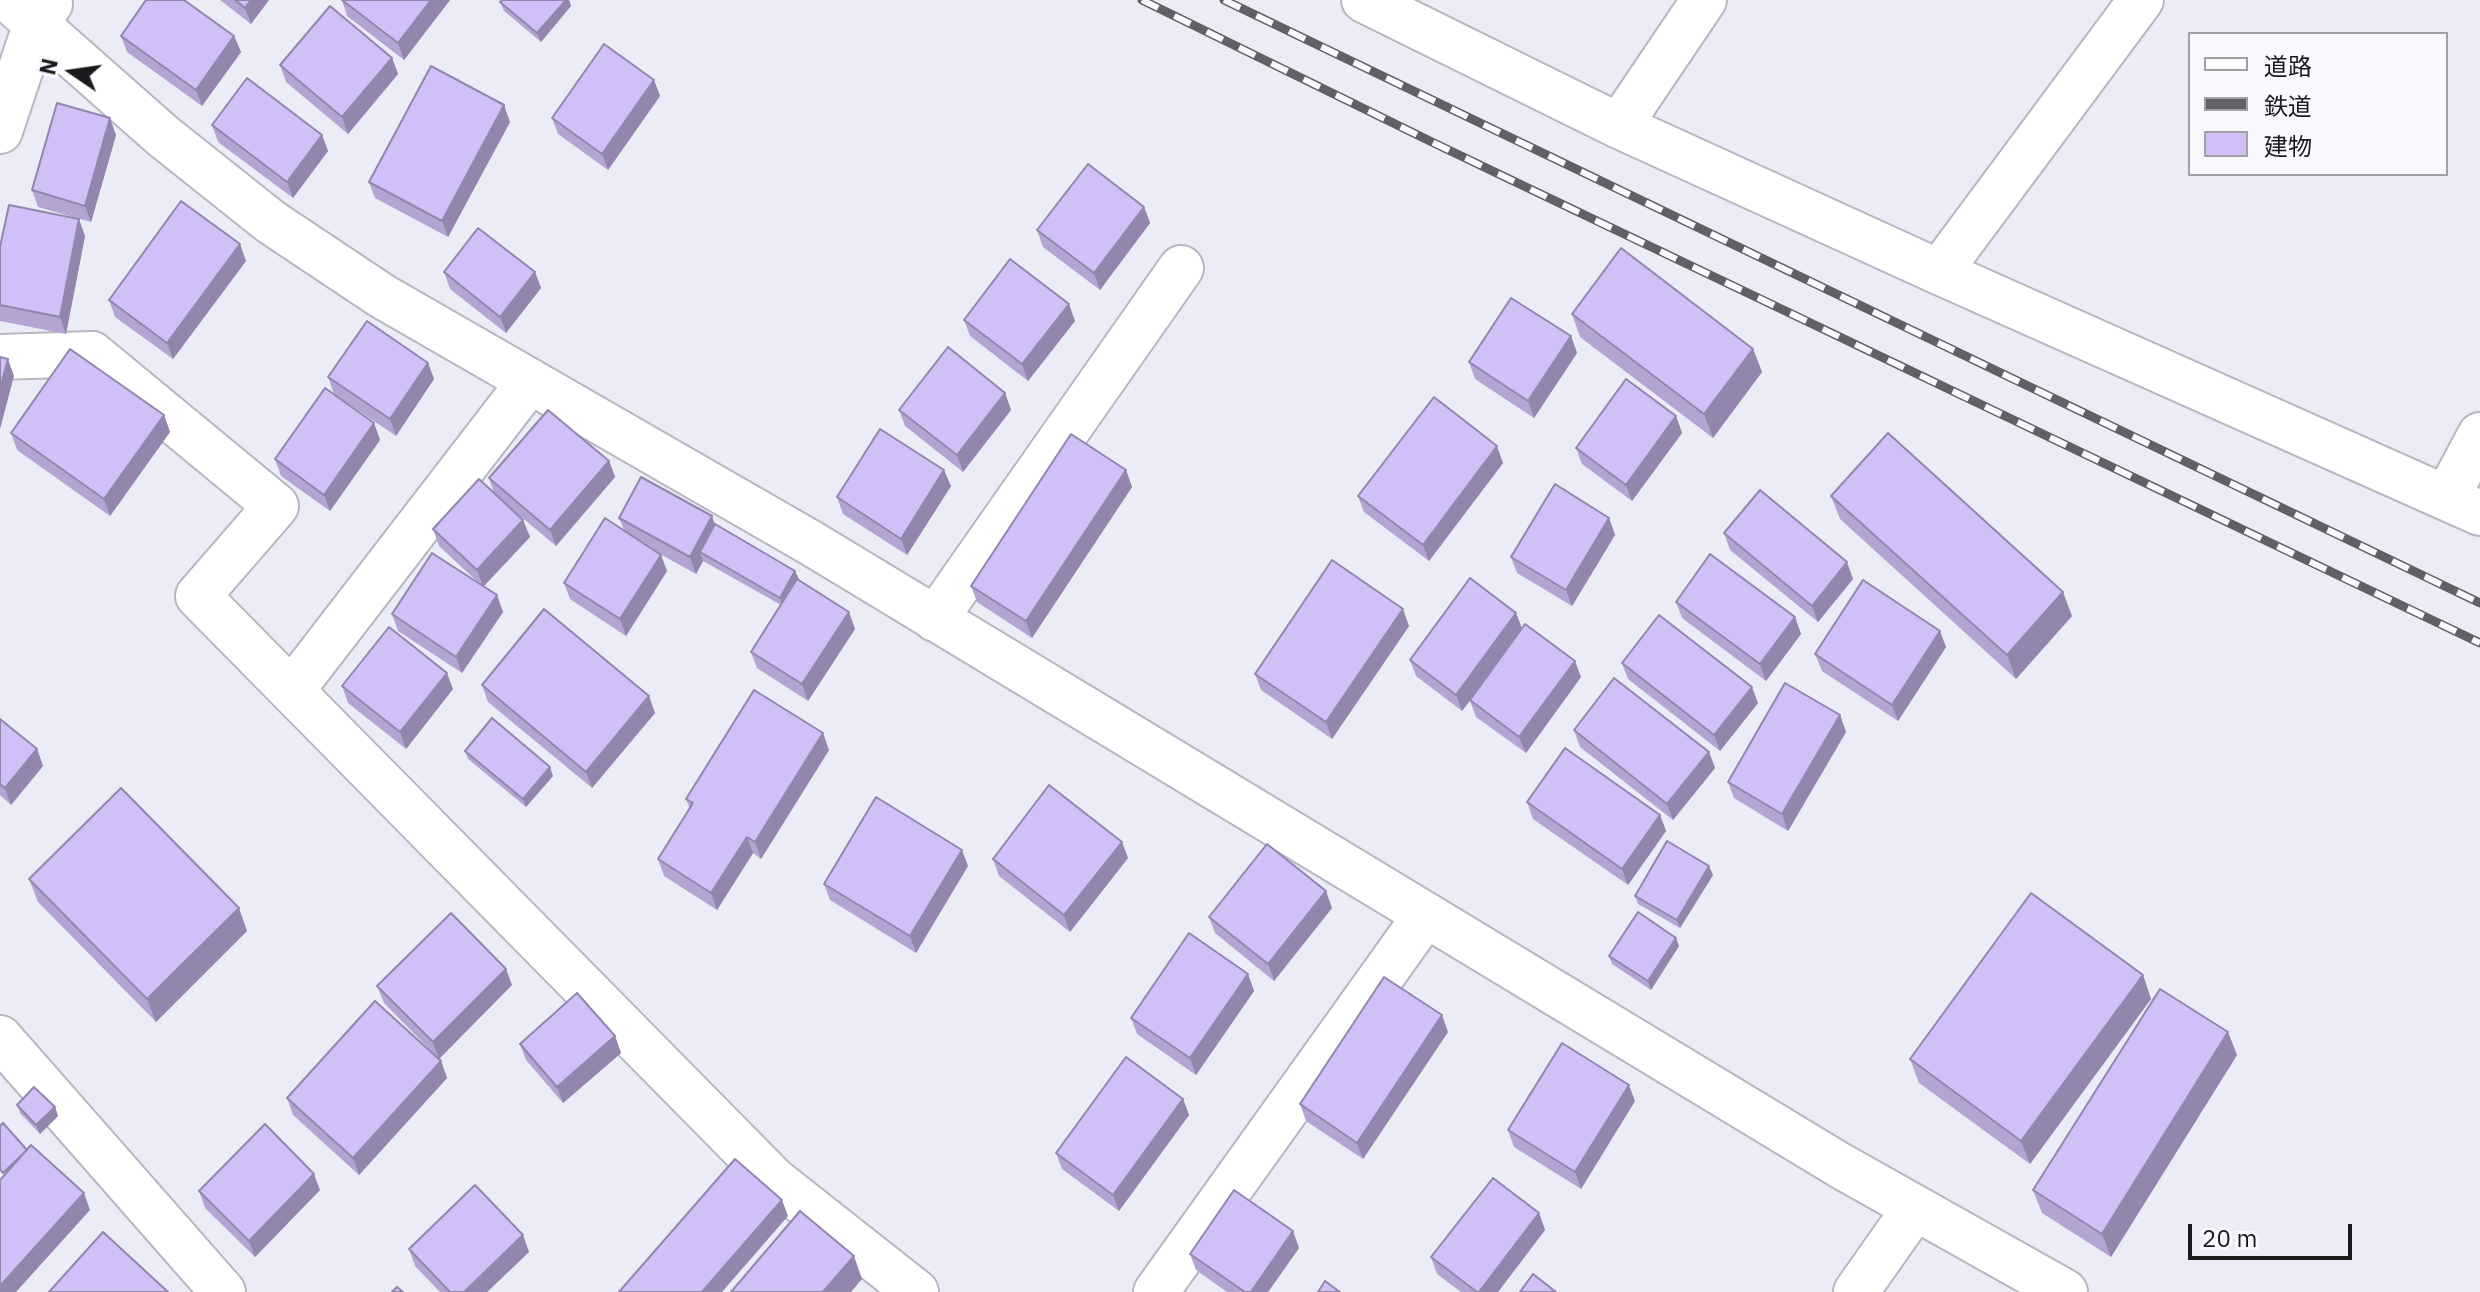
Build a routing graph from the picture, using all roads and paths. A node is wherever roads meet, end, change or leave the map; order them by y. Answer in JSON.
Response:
{"nodes":[{"id":1,"x":1364,"y":0,"type":"edge"},
{"id":2,"x":1704,"y":0,"type":"edge"},
{"id":3,"x":2141,"y":0,"type":"edge"},
{"id":4,"x":33,"y":8,"type":"edge"},
{"id":5,"x":1619,"y":126,"type":"junction"},
{"id":6,"x":0,"y":131,"type":"edge"},
{"id":7,"x":1181,"y":268,"type":"dead end"},
{"id":8,"x":1939,"y":272,"type":"junction"},
{"id":9,"x":0,"y":357,"type":"edge"},
{"id":10,"x":530,"y":381,"type":"junction"},
{"id":11,"x":2480,"y":435,"type":"edge"},
{"id":12,"x":2464,"y":505,"type":"edge"},
{"id":13,"x":935,"y":619,"type":"junction"},
{"id":14,"x":292,"y":690,"type":"junction"},
{"id":15,"x":1425,"y":916,"type":"junction"},
{"id":16,"x":0,"y":1038,"type":"edge"},
{"id":17,"x":1915,"y":1208,"type":"junction"},
{"id":18,"x":223,"y":1292,"type":"edge"},
{"id":19,"x":916,"y":1292,"type":"edge"},
{"id":20,"x":1156,"y":1292,"type":"edge"},
{"id":21,"x":1856,"y":1292,"type":"edge"},
{"id":22,"x":2065,"y":1292,"type":"edge"}],
"edges":[{"from":1,"to":5,"type":"street"},
{"from":2,"to":5,"type":"street"},
{"from":3,"to":8,"type":"street"},
{"from":4,"to":6,"type":"street"},
{"from":4,"to":10,"type":"street"},
{"from":5,"to":8,"type":"street"},
{"from":7,"to":13,"type":"street"},
{"from":8,"to":12,"type":"street"},
{"from":9,"to":14,"type":"street"},
{"from":10,"to":13,"type":"street"},
{"from":10,"to":14,"type":"street"},
{"from":11,"to":12,"type":"street"},
{"from":13,"to":15,"type":"street"},
{"from":14,"to":19,"type":"street"},
{"from":15,"to":17,"type":"street"},
{"from":15,"to":20,"type":"street"},
{"from":16,"to":18,"type":"street"},
{"from":17,"to":21,"type":"street"},
{"from":17,"to":22,"type":"street"}]}
